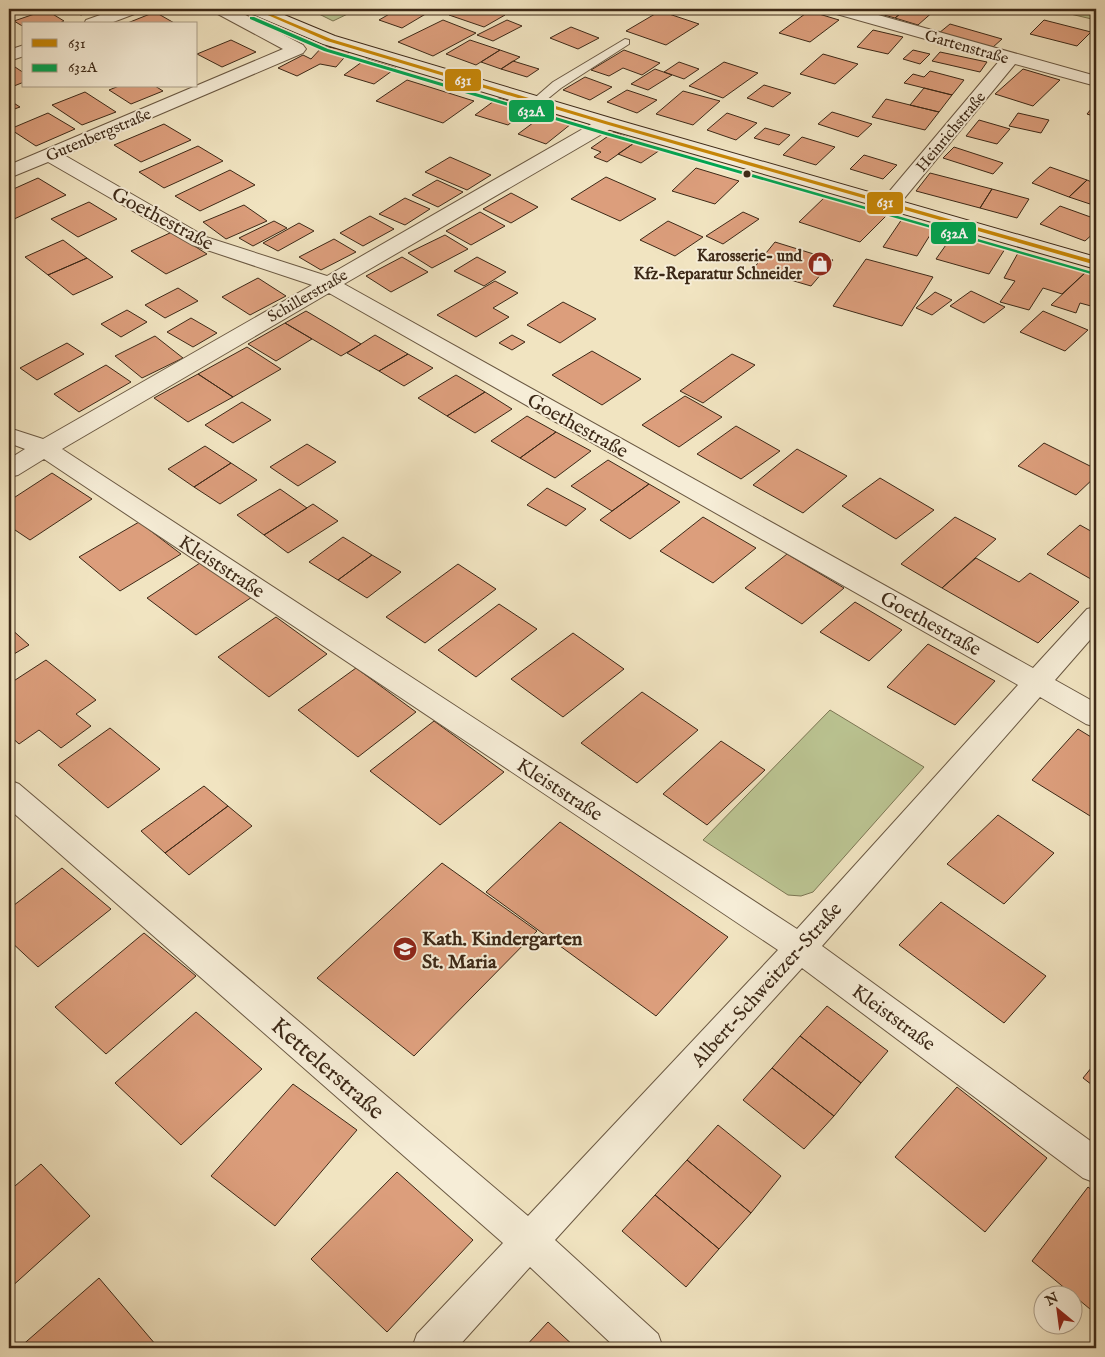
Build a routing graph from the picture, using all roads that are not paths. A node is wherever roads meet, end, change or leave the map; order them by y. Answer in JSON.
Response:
{"nodes":[{"id":1,"x":131,"y":9,"type":"edge"},
{"id":2,"x":222,"y":9,"type":"edge"},
{"id":3,"x":256,"y":9,"type":"edge"},
{"id":4,"x":839,"y":9,"type":"edge"},
{"id":5,"x":97,"y":22,"type":"edge"},
{"id":6,"x":625,"y":42,"type":"dead end"},
{"id":7,"x":22,"y":51,"type":"edge"},
{"id":8,"x":9,"y":56,"type":"edge"},
{"id":9,"x":1010,"y":59,"type":"junction"},
{"id":10,"x":1096,"y":81,"type":"edge"},
{"id":11,"x":536,"y":102,"type":"junction"},
{"id":12,"x":607,"y":123,"type":"junction"},
{"id":13,"x":50,"y":155,"type":"junction"},
{"id":14,"x":9,"y":172,"type":"edge"},
{"id":15,"x":890,"y":203,"type":"junction"},
{"id":16,"x":1096,"y":264,"type":"edge"},
{"id":17,"x":327,"y":283,"type":"junction"},
{"id":18,"x":9,"y":435,"type":"edge"},
{"id":19,"x":44,"y":448,"type":"junction"},
{"id":20,"x":9,"y":469,"type":"edge"},
{"id":21,"x":1096,"y":616,"type":"edge"},
{"id":22,"x":1036,"y":683,"type":"junction"},
{"id":23,"x":1096,"y":716,"type":"edge"},
{"id":24,"x":9,"y":792,"type":"edge"},
{"id":25,"x":800,"y":948,"type":"junction"},
{"id":26,"x":1096,"y":1166,"type":"edge"},
{"id":27,"x":530,"y":1242,"type":"junction"},
{"id":28,"x":432,"y":1348,"type":"edge"},
{"id":29,"x":644,"y":1348,"type":"edge"}],
"edges":[{"from":1,"to":5,"type":"street"},
{"from":2,"to":13,"type":"street","name":"Gutenbergstraße"},
{"from":3,"to":11,"type":"street"},
{"from":4,"to":9,"type":"street","name":"Gartenstraße"},
{"from":6,"to":11,"type":"lane"},
{"from":7,"to":8,"type":"street"},
{"from":9,"to":10,"type":"street","name":"Gartenstraße"},
{"from":9,"to":15,"type":"street","name":"Heinrichstraße"},
{"from":11,"to":12,"type":"street"},
{"from":12,"to":15,"type":"street"},
{"from":12,"to":17,"type":"street","name":"Schillerstraße"},
{"from":13,"to":14,"type":"street","name":"Gutenbergstraße"},
{"from":13,"to":17,"type":"street","name":"Goethestraße"},
{"from":15,"to":16,"type":"street"},
{"from":17,"to":19,"type":"street","name":"Schillerstraße"},
{"from":17,"to":22,"type":"street","name":"Goethestraße"},
{"from":18,"to":19,"type":"street","name":"Kleiststraße"},
{"from":19,"to":20,"type":"street","name":"Schillerstraße"},
{"from":19,"to":25,"type":"street","name":"Kleiststraße"},
{"from":21,"to":22,"type":"street","name":"Albert-Schweitzer-Straße"},
{"from":22,"to":23,"type":"street","name":"Goethestraße"},
{"from":22,"to":25,"type":"street","name":"Albert-Schweitzer-Straße"},
{"from":24,"to":27,"type":"street","name":"Kettelerstraße"},
{"from":25,"to":26,"type":"street","name":"Kleiststraße"},
{"from":25,"to":27,"type":"street","name":"Albert-Schweitzer-Straße"},
{"from":27,"to":28,"type":"street","name":"Albert-Schweitzer-Straße"},
{"from":27,"to":29,"type":"street","name":"Kettelerstraße"}]}
